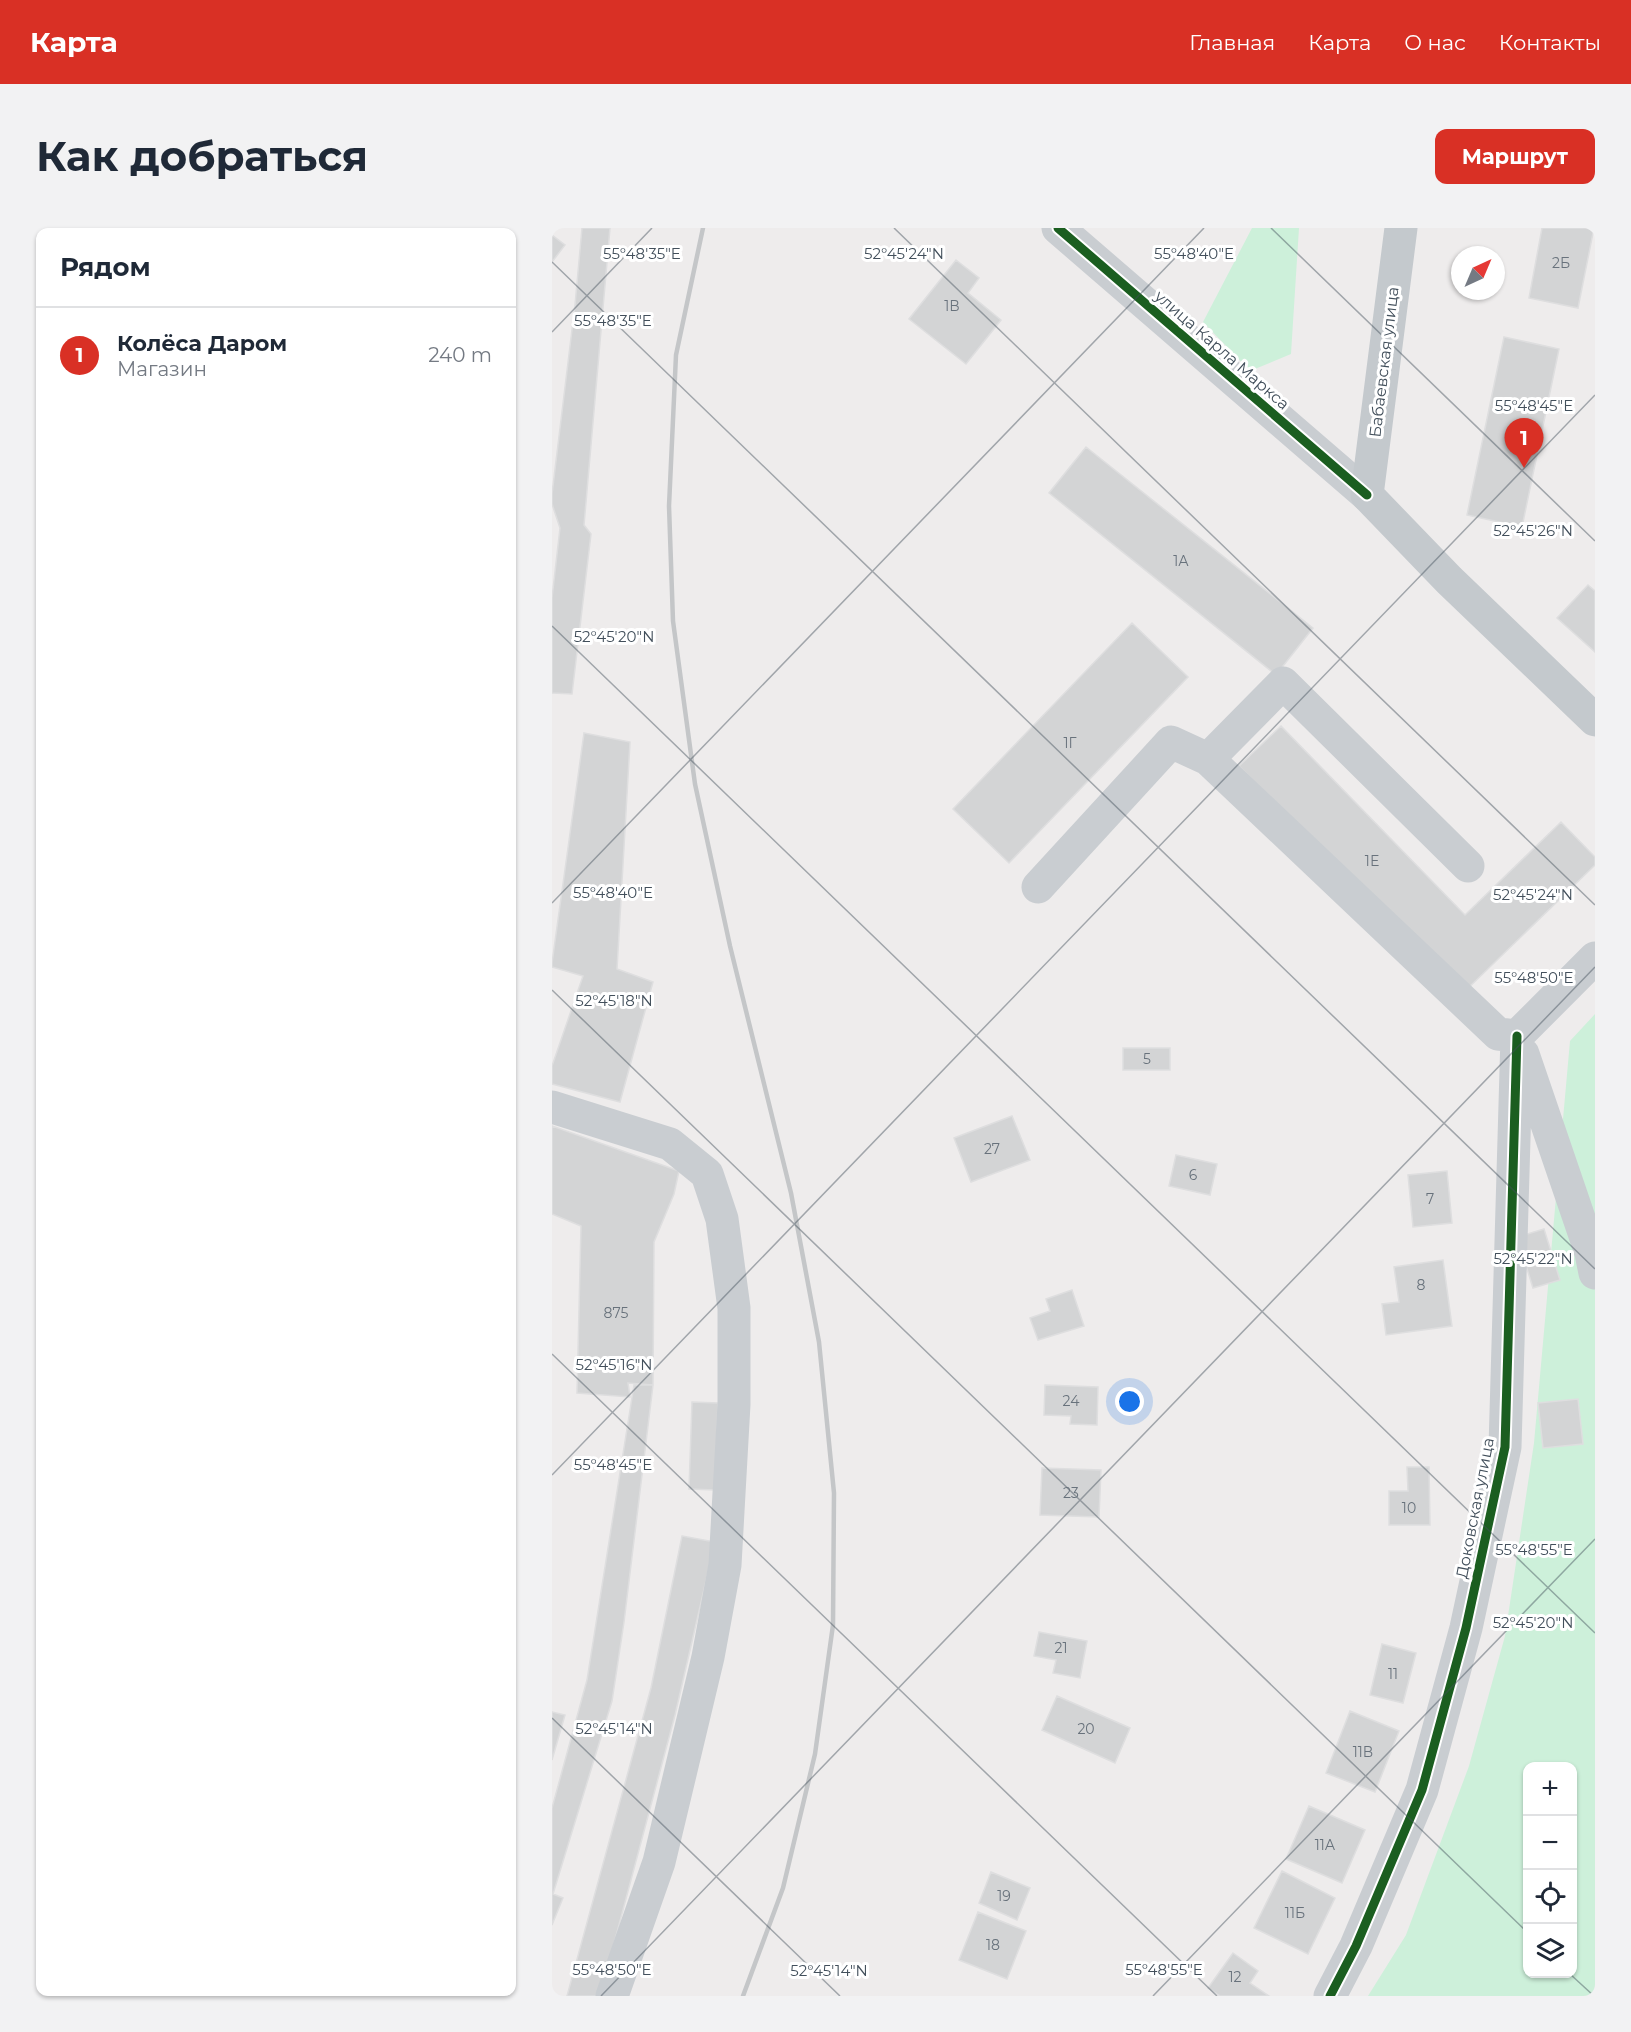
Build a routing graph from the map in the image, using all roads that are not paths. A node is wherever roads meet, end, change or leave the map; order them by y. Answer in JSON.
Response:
{"nodes":[{"id":1,"x":1058,"y":228,"type":"edge"},
{"id":2,"x":1401,"y":228,"type":"edge"},
{"id":3,"x":1367,"y":495,"type":"junction"},
{"id":4,"x":1595,"y":720,"type":"edge"},
{"id":5,"x":1208,"y":759,"type":"junction"},
{"id":6,"x":1468,"y":866,"type":"dead end"},
{"id":7,"x":1038,"y":886,"type":"dead end"},
{"id":8,"x":1595,"y":958,"type":"edge"},
{"id":9,"x":1517,"y":1036,"type":"junction"},
{"id":10,"x":552,"y":1107,"type":"edge"},
{"id":11,"x":1595,"y":1273,"type":"edge"},
{"id":12,"x":612,"y":1996,"type":"edge"},
{"id":13,"x":1330,"y":1996,"type":"edge"}],
"edges":[{"from":1,"to":3,"type":"street","name":"улица Карла Маркса"},
{"from":2,"to":3,"type":"main road","name":"Бабаевская улица"},
{"from":3,"to":4,"type":"main road","name":"улица Карла Маркса"},
{"from":5,"to":6,"type":"street"},
{"from":5,"to":7,"type":"street"},
{"from":5,"to":9,"type":"street"},
{"from":8,"to":9,"type":"street"},
{"from":9,"to":11,"type":"street"},
{"from":9,"to":13,"type":"street","name":"Доковская улица"},
{"from":10,"to":12,"type":"street"}]}
